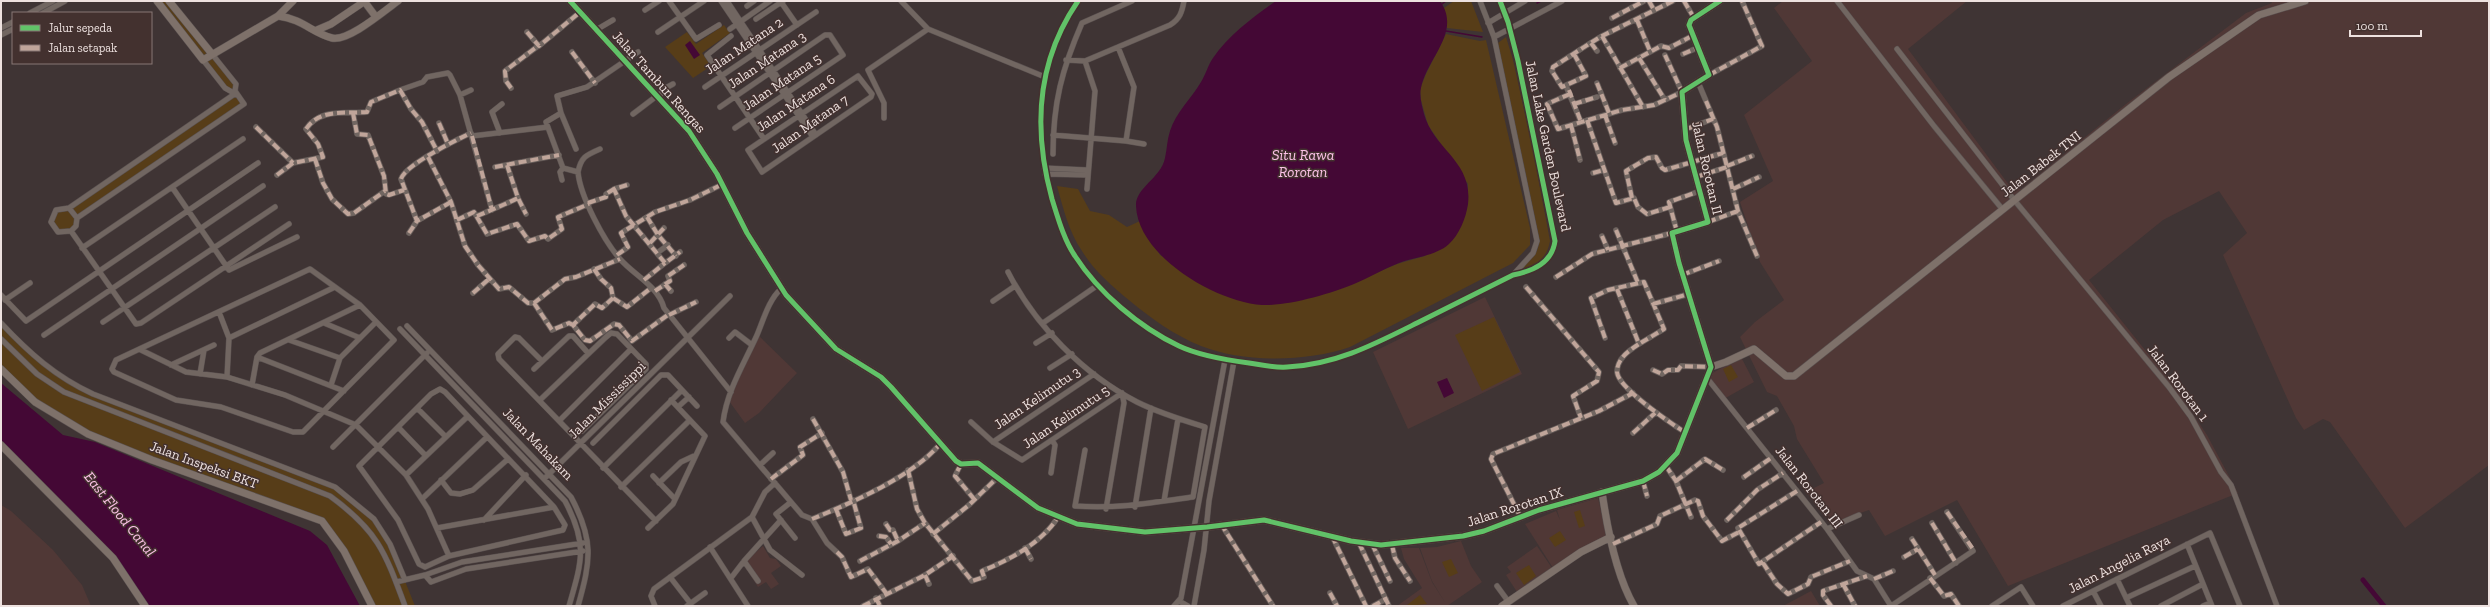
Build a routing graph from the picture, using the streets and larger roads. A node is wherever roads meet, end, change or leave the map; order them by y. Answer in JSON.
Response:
{"nodes":[{"id":1,"x":53,"y":1,"type":"edge"},
{"id":2,"x":65,"y":1,"type":"edge"},
{"id":3,"x":157,"y":1,"type":"edge"},
{"id":4,"x":169,"y":1,"type":"edge"},
{"id":5,"x":293,"y":1,"type":"edge"},
{"id":6,"x":364,"y":1,"type":"edge"},
{"id":7,"x":398,"y":1,"type":"edge"},
{"id":8,"x":570,"y":1,"type":"edge"},
{"id":9,"x":659,"y":1,"type":"edge"},
{"id":10,"x":669,"y":1,"type":"edge"},
{"id":11,"x":704,"y":1,"type":"edge"},
{"id":12,"x":721,"y":1,"type":"edge"},
{"id":13,"x":727,"y":1,"type":"edge"},
{"id":14,"x":754,"y":1,"type":"edge"},
{"id":15,"x":770,"y":1,"type":"edge"},
{"id":16,"x":901,"y":1,"type":"edge"},
{"id":17,"x":1078,"y":1,"type":"edge"},
{"id":18,"x":1132,"y":1,"type":"edge"},
{"id":19,"x":1184,"y":1,"type":"edge"},
{"id":20,"x":1480,"y":1,"type":"edge"},
{"id":21,"x":1500,"y":1,"type":"edge"},
{"id":22,"x":1525,"y":1,"type":"edge"},
{"id":23,"x":1562,"y":1,"type":"edge"},
{"id":24,"x":1644,"y":1,"type":"edge"},
{"id":25,"x":1649,"y":1,"type":"edge"},
{"id":26,"x":1673,"y":1,"type":"edge"},
{"id":27,"x":1684,"y":1,"type":"edge"},
{"id":28,"x":1720,"y":1,"type":"edge"},
{"id":29,"x":1742,"y":1,"type":"edge"},
{"id":30,"x":1837,"y":1,"type":"edge"},
{"id":31,"x":2305,"y":1,"type":"edge"},
{"id":32,"x":782,"y":2,"type":"edge"},
{"id":33,"x":747,"y":6,"type":"dead end"},
{"id":34,"x":645,"y":10,"type":"dead end"},
{"id":35,"x":1654,"y":10,"type":"junction"},
{"id":36,"x":32,"y":12,"type":"edge"},
{"id":37,"x":45,"y":12,"type":"edge"},
{"id":38,"x":816,"y":12,"type":"dead end"},
{"id":39,"x":579,"y":13,"type":"junction"},
{"id":40,"x":1505,"y":13,"type":"junction"},
{"id":41,"x":278,"y":16,"type":"junction"},
{"id":42,"x":376,"y":17,"type":"junction"},
{"id":43,"x":680,"y":18,"type":"junction"},
{"id":44,"x":1612,"y":18,"type":"dead end"},
{"id":45,"x":1694,"y":18,"type":"junction"},
{"id":46,"x":756,"y":19,"type":"dead end"},
{"id":47,"x":613,"y":20,"type":"dead end"},
{"id":48,"x":1637,"y":20,"type":"junction"},
{"id":49,"x":12,"y":22,"type":"edge"},
{"id":50,"x":739,"y":22,"type":"junction"},
{"id":51,"x":1488,"y":23,"type":"junction"},
{"id":52,"x":719,"y":25,"type":"dead end"},
{"id":53,"x":797,"y":25,"type":"junction"},
{"id":54,"x":1,"y":28,"type":"edge"},
{"id":55,"x":730,"y":29,"type":"dead end"},
{"id":56,"x":928,"y":29,"type":"junction"},
{"id":57,"x":12,"y":30,"type":"edge"},
{"id":58,"x":317,"y":30,"type":"junction"},
{"id":59,"x":596,"y":30,"type":"junction"},
{"id":60,"x":1511,"y":30,"type":"junction"},
{"id":61,"x":526,"y":32,"type":"dead end"},
{"id":62,"x":658,"y":32,"type":"dead end"},
{"id":63,"x":828,"y":34,"type":"joint"},
{"id":64,"x":1,"y":36,"type":"edge"},
{"id":65,"x":731,"y":36,"type":"dead end"},
{"id":66,"x":1602,"y":36,"type":"junction"},
{"id":67,"x":1692,"y":36,"type":"junction"},
{"id":68,"x":1494,"y":37,"type":"junction"},
{"id":69,"x":1592,"y":42,"type":"junction"},
{"id":70,"x":538,"y":46,"type":"junction"},
{"id":71,"x":1118,"y":47,"type":"junction"},
{"id":72,"x":1697,"y":48,"type":"junction"},
{"id":73,"x":1897,"y":48,"type":"dead end"},
{"id":74,"x":758,"y":51,"type":"junction"},
{"id":75,"x":1597,"y":51,"type":"dead end"},
{"id":76,"x":1650,"y":51,"type":"junction"},
{"id":77,"x":572,"y":52,"type":"dead end"},
{"id":78,"x":638,"y":52,"type":"dead end"},
{"id":79,"x":212,"y":54,"type":"junction"},
{"id":80,"x":1574,"y":54,"type":"junction"},
{"id":81,"x":1683,"y":54,"type":"dead end"},
{"id":82,"x":1665,"y":55,"type":"dead end"},
{"id":83,"x":1639,"y":58,"type":"junction"},
{"id":84,"x":203,"y":60,"type":"junction"},
{"id":85,"x":1066,"y":60,"type":"junction"},
{"id":86,"x":1085,"y":61,"type":"junction"},
{"id":87,"x":624,"y":62,"type":"junction"},
{"id":88,"x":1620,"y":68,"type":"junction"},
{"id":89,"x":772,"y":72,"type":"junction"},
{"id":90,"x":721,"y":76,"type":"junction"},
{"id":91,"x":858,"y":76,"type":"joint"},
{"id":92,"x":1709,"y":76,"type":"junction"},
{"id":93,"x":1045,"y":77,"type":"junction"},
{"id":94,"x":595,"y":82,"type":"junction"},
{"id":95,"x":1698,"y":82,"type":"junction"},
{"id":96,"x":673,"y":84,"type":"dead end"},
{"id":97,"x":1597,"y":84,"type":"dead end"},
{"id":98,"x":1566,"y":86,"type":"junction"},
{"id":99,"x":705,"y":87,"type":"dead end"},
{"id":100,"x":511,"y":88,"type":"dead end"},
{"id":101,"x":400,"y":90,"type":"junction"},
{"id":102,"x":471,"y":90,"type":"dead end"},
{"id":103,"x":235,"y":92,"type":"junction"},
{"id":104,"x":1682,"y":92,"type":"junction"},
{"id":105,"x":786,"y":93,"type":"junction"},
{"id":106,"x":460,"y":94,"type":"junction"},
{"id":107,"x":1570,"y":94,"type":"junction"},
{"id":108,"x":657,"y":97,"type":"junction"},
{"id":109,"x":735,"y":97,"type":"junction"},
{"id":110,"x":1597,"y":97,"type":"dead end"},
{"id":111,"x":1666,"y":100,"type":"junction"},
{"id":112,"x":502,"y":104,"type":"dead end"},
{"id":113,"x":1574,"y":104,"type":"junction"},
{"id":114,"x":720,"y":107,"type":"dead end"},
{"id":115,"x":1643,"y":108,"type":"junction"},
{"id":116,"x":353,"y":113,"type":"junction"},
{"id":117,"x":561,"y":113,"type":"junction"},
{"id":118,"x":633,"y":114,"type":"dead end"},
{"id":119,"x":800,"y":114,"type":"junction"},
{"id":120,"x":1607,"y":114,"type":"junction"},
{"id":121,"x":750,"y":118,"type":"junction"},
{"id":122,"x":884,"y":118,"type":"dead end"},
{"id":123,"x":1713,"y":119,"type":"junction"},
{"id":124,"x":1587,"y":120,"type":"junction"},
{"id":125,"x":1581,"y":122,"type":"junction"},
{"id":126,"x":439,"y":123,"type":"dead end"},
{"id":127,"x":1571,"y":126,"type":"junction"},
{"id":128,"x":256,"y":127,"type":"dead end"},
{"id":129,"x":548,"y":128,"type":"junction"},
{"id":130,"x":735,"y":128,"type":"dead end"},
{"id":131,"x":1684,"y":130,"type":"junction"},
{"id":132,"x":500,"y":133,"type":"junction"},
{"id":133,"x":472,"y":134,"type":"junction"},
{"id":134,"x":1053,"y":135,"type":"junction"},
{"id":135,"x":815,"y":136,"type":"junction"},
{"id":136,"x":1090,"y":137,"type":"junction"},
{"id":137,"x":243,"y":139,"type":"dead end"},
{"id":138,"x":764,"y":139,"type":"junction"},
{"id":139,"x":1126,"y":141,"type":"junction"},
{"id":140,"x":1616,"y":143,"type":"dead end"},
{"id":141,"x":448,"y":144,"type":"junction"},
{"id":142,"x":1144,"y":144,"type":"dead end"},
{"id":143,"x":576,"y":149,"type":"dead end"},
{"id":144,"x":600,"y":149,"type":"dead end"},
{"id":145,"x":437,"y":150,"type":"junction"},
{"id":146,"x":748,"y":150,"type":"joint"},
{"id":147,"x":1723,"y":153,"type":"junction"},
{"id":148,"x":1053,"y":154,"type":"dead end"},
{"id":149,"x":558,"y":155,"type":"junction"},
{"id":150,"x":1752,"y":156,"type":"dead end"},
{"id":151,"x":428,"y":157,"type":"junction"},
{"id":152,"x":315,"y":159,"type":"junction"},
{"id":153,"x":1580,"y":160,"type":"dead end"},
{"id":154,"x":292,"y":162,"type":"junction"},
{"id":155,"x":1692,"y":162,"type":"junction"},
{"id":156,"x":258,"y":163,"type":"dead end"},
{"id":157,"x":507,"y":165,"type":"junction"},
{"id":158,"x":495,"y":167,"type":"dead end"},
{"id":159,"x":1727,"y":167,"type":"junction"},
{"id":160,"x":563,"y":168,"type":"junction"},
{"id":161,"x":1604,"y":170,"type":"junction"},
{"id":162,"x":1045,"y":171,"type":"junction"},
{"id":163,"x":578,"y":172,"type":"junction"},
{"id":164,"x":1087,"y":173,"type":"junction"},
{"id":165,"x":1593,"y":173,"type":"dead end"},
{"id":166,"x":277,"y":175,"type":"dead end"},
{"id":167,"x":1696,"y":177,"type":"junction"},
{"id":168,"x":1759,"y":177,"type":"dead end"},
{"id":169,"x":562,"y":180,"type":"dead end"},
{"id":170,"x":627,"y":185,"type":"dead end"},
{"id":171,"x":264,"y":186,"type":"dead end"},
{"id":172,"x":720,"y":186,"type":"junction"},
{"id":173,"x":172,"y":187,"type":"junction"},
{"id":174,"x":614,"y":189,"type":"junction"},
{"id":175,"x":1087,"y":189,"type":"dead end"},
{"id":176,"x":1733,"y":189,"type":"junction"},
{"id":177,"x":404,"y":190,"type":"junction"},
{"id":178,"x":385,"y":191,"type":"junction"},
{"id":179,"x":1700,"y":191,"type":"junction"},
{"id":180,"x":518,"y":198,"type":"junction"},
{"id":181,"x":1632,"y":198,"type":"junction"},
{"id":182,"x":2014,"y":201,"type":"junction"},
{"id":183,"x":451,"y":202,"type":"junction"},
{"id":184,"x":589,"y":203,"type":"junction"},
{"id":185,"x":1670,"y":205,"type":"junction"},
{"id":186,"x":275,"y":207,"type":"dead end"},
{"id":187,"x":69,"y":208,"type":"junction"},
{"id":188,"x":188,"y":210,"type":"junction"},
{"id":189,"x":492,"y":210,"type":"junction"},
{"id":190,"x":2004,"y":210,"type":"junction"},
{"id":191,"x":1738,"y":211,"type":"junction"},
{"id":192,"x":526,"y":214,"type":"dead end"},
{"id":193,"x":477,"y":216,"type":"junction"},
{"id":194,"x":647,"y":217,"type":"junction"},
{"id":195,"x":77,"y":218,"type":"junction"},
{"id":196,"x":458,"y":220,"type":"junction"},
{"id":197,"x":417,"y":221,"type":"junction"},
{"id":198,"x":1708,"y":222,"type":"junction"},
{"id":199,"x":289,"y":224,"type":"dead end"},
{"id":200,"x":633,"y":225,"type":"junction"},
{"id":201,"x":664,"y":228,"type":"dead end"},
{"id":202,"x":201,"y":229,"type":"junction"},
{"id":203,"x":1616,"y":230,"type":"dead end"},
{"id":204,"x":71,"y":231,"type":"junction"},
{"id":205,"x":1675,"y":232,"type":"junction"},
{"id":206,"x":409,"y":233,"type":"dead end"},
{"id":207,"x":658,"y":235,"type":"junction"},
{"id":208,"x":1602,"y":236,"type":"dead end"},
{"id":209,"x":297,"y":237,"type":"dead end"},
{"id":210,"x":650,"y":243,"type":"junction"},
{"id":211,"x":668,"y":245,"type":"junction"},
{"id":212,"x":1622,"y":246,"type":"junction"},
{"id":213,"x":82,"y":248,"type":"junction"},
{"id":214,"x":214,"y":248,"type":"junction"},
{"id":215,"x":1608,"y":250,"type":"junction"},
{"id":216,"x":658,"y":253,"type":"junction"},
{"id":217,"x":1757,"y":256,"type":"dead end"},
{"id":218,"x":619,"y":257,"type":"junction"},
{"id":219,"x":1719,"y":261,"type":"dead end"},
{"id":220,"x":665,"y":263,"type":"junction"},
{"id":221,"x":684,"y":265,"type":"dead end"},
{"id":222,"x":226,"y":266,"type":"junction"},
{"id":223,"x":594,"y":268,"type":"junction"},
{"id":224,"x":98,"y":271,"type":"junction"},
{"id":225,"x":1008,"y":272,"type":"dead end"},
{"id":226,"x":1513,"y":275,"type":"junction"},
{"id":227,"x":1682,"y":275,"type":"junction"},
{"id":228,"x":1556,"y":277,"type":"dead end"},
{"id":229,"x":489,"y":279,"type":"junction"},
{"id":230,"x":644,"y":280,"type":"junction"},
{"id":231,"x":1638,"y":282,"type":"junction"},
{"id":232,"x":30,"y":283,"type":"dead end"},
{"id":233,"x":665,"y":284,"type":"junction"},
{"id":234,"x":1098,"y":285,"type":"junction"},
{"id":235,"x":1015,"y":286,"type":"junction"},
{"id":236,"x":334,"y":287,"type":"junction"},
{"id":237,"x":1526,"y":287,"type":"dead end"},
{"id":238,"x":1617,"y":289,"type":"junction"},
{"id":239,"x":111,"y":290,"type":"junction"},
{"id":240,"x":653,"y":290,"type":"junction"},
{"id":241,"x":779,"y":290,"type":"junction"},
{"id":242,"x":671,"y":291,"type":"dead end"},
{"id":243,"x":473,"y":293,"type":"dead end"},
{"id":244,"x":1689,"y":294,"type":"junction"},
{"id":245,"x":1,"y":296,"type":"edge"},
{"id":246,"x":730,"y":296,"type":"dead end"},
{"id":247,"x":612,"y":298,"type":"junction"},
{"id":248,"x":5,"y":300,"type":"junction"},
{"id":249,"x":993,"y":301,"type":"dead end"},
{"id":250,"x":696,"y":302,"type":"dead end"},
{"id":251,"x":534,"y":303,"type":"junction"},
{"id":252,"x":1653,"y":304,"type":"junction"},
{"id":253,"x":360,"y":305,"type":"junction"},
{"id":254,"x":124,"y":309,"type":"junction"},
{"id":255,"x":219,"y":312,"type":"junction"},
{"id":256,"x":669,"y":315,"type":"junction"},
{"id":257,"x":104,"y":322,"type":"dead end"},
{"id":258,"x":376,"y":322,"type":"junction"},
{"id":259,"x":1,"y":323,"type":"edge"},
{"id":260,"x":324,"y":323,"type":"junction"},
{"id":261,"x":1043,"y":323,"type":"junction"},
{"id":262,"x":573,"y":325,"type":"junction"},
{"id":263,"x":407,"y":326,"type":"dead end"},
{"id":264,"x":400,"y":329,"type":"dead end"},
{"id":265,"x":1052,"y":333,"type":"junction"},
{"id":266,"x":44,"y":335,"type":"dead end"},
{"id":267,"x":229,"y":338,"type":"junction"},
{"id":268,"x":360,"y":338,"type":"junction"},
{"id":269,"x":687,"y":338,"type":"junction"},
{"id":270,"x":729,"y":338,"type":"dead end"},
{"id":271,"x":1605,"y":338,"type":"dead end"},
{"id":272,"x":1,"y":339,"type":"edge"},
{"id":273,"x":289,"y":340,"type":"junction"},
{"id":274,"x":1036,"y":343,"type":"dead end"},
{"id":275,"x":1640,"y":344,"type":"junction"},
{"id":276,"x":214,"y":345,"type":"dead end"},
{"id":277,"x":752,"y":346,"type":"junction"},
{"id":278,"x":631,"y":349,"type":"junction"},
{"id":279,"x":141,"y":350,"type":"junction"},
{"id":280,"x":204,"y":350,"type":"junction"},
{"id":281,"x":430,"y":350,"type":"junction"},
{"id":282,"x":588,"y":353,"type":"junction"},
{"id":283,"x":1072,"y":354,"type":"junction"},
{"id":284,"x":425,"y":355,"type":"junction"},
{"id":285,"x":257,"y":357,"type":"junction"},
{"id":286,"x":340,"y":358,"type":"junction"},
{"id":287,"x":1225,"y":360,"type":"junction"},
{"id":288,"x":542,"y":361,"type":"junction"},
{"id":289,"x":1234,"y":361,"type":"junction"},
{"id":290,"x":171,"y":365,"type":"junction"},
{"id":291,"x":1711,"y":367,"type":"junction"},
{"id":292,"x":1050,"y":368,"type":"dead end"},
{"id":293,"x":1,"y":369,"type":"edge"},
{"id":294,"x":534,"y":369,"type":"dead end"},
{"id":295,"x":1654,"y":370,"type":"dead end"},
{"id":296,"x":200,"y":374,"type":"junction"},
{"id":297,"x":1094,"y":374,"type":"junction"},
{"id":298,"x":227,"y":377,"type":"junction"},
{"id":299,"x":1707,"y":378,"type":"junction"},
{"id":300,"x":252,"y":385,"type":"junction"},
{"id":301,"x":331,"y":385,"type":"junction"},
{"id":302,"x":344,"y":390,"type":"junction"},
{"id":303,"x":682,"y":390,"type":"junction"},
{"id":304,"x":730,"y":392,"type":"junction"},
{"id":305,"x":1633,"y":393,"type":"junction"},
{"id":306,"x":689,"y":397,"type":"junction"},
{"id":307,"x":540,"y":400,"type":"junction"},
{"id":308,"x":672,"y":400,"type":"junction"},
{"id":309,"x":679,"y":406,"type":"junction"},
{"id":310,"x":697,"y":406,"type":"dead end"},
{"id":311,"x":1151,"y":408,"type":"junction"},
{"id":312,"x":418,"y":409,"type":"junction"},
{"id":313,"x":1776,"y":410,"type":"dead end"},
{"id":314,"x":324,"y":411,"type":"junction"},
{"id":315,"x":1655,"y":413,"type":"junction"},
{"id":316,"x":467,"y":417,"type":"junction"},
{"id":317,"x":1178,"y":418,"type":"junction"},
{"id":318,"x":1582,"y":418,"type":"junction"},
{"id":319,"x":813,"y":419,"type":"dead end"},
{"id":320,"x":690,"y":420,"type":"junction"},
{"id":321,"x":559,"y":421,"type":"junction"},
{"id":322,"x":971,"y":422,"type":"dead end"},
{"id":323,"x":356,"y":424,"type":"junction"},
{"id":324,"x":398,"y":428,"type":"junction"},
{"id":325,"x":1748,"y":428,"type":"junction"},
{"id":326,"x":582,"y":431,"type":"dead end"},
{"id":327,"x":822,"y":433,"type":"junction"},
{"id":328,"x":1633,"y":433,"type":"dead end"},
{"id":329,"x":1686,"y":433,"type":"junction"},
{"id":330,"x":446,"y":437,"type":"junction"},
{"id":331,"x":487,"y":437,"type":"junction"},
{"id":332,"x":1052,"y":440,"type":"junction"},
{"id":333,"x":993,"y":442,"type":"junction"},
{"id":334,"x":593,"y":443,"type":"dead end"},
{"id":335,"x":581,"y":444,"type":"junction"},
{"id":336,"x":1,"y":445,"type":"edge"},
{"id":337,"x":333,"y":447,"type":"dead end"},
{"id":338,"x":378,"y":447,"type":"junction"},
{"id":339,"x":937,"y":447,"type":"junction"},
{"id":340,"x":1085,"y":450,"type":"dead end"},
{"id":341,"x":773,"y":453,"type":"dead end"},
{"id":342,"x":696,"y":455,"type":"junction"},
{"id":343,"x":426,"y":456,"type":"junction"},
{"id":344,"x":1771,"y":458,"type":"junction"},
{"id":345,"x":508,"y":459,"type":"junction"},
{"id":346,"x":961,"y":464,"type":"junction"},
{"id":347,"x":760,"y":465,"type":"junction"},
{"id":348,"x":1666,"y":466,"type":"junction"},
{"id":349,"x":603,"y":468,"type":"junction"},
{"id":350,"x":908,"y":470,"type":"junction"},
{"id":351,"x":1723,"y":470,"type":"dead end"},
{"id":352,"x":552,"y":471,"type":"junction"},
{"id":353,"x":1052,"y":473,"type":"dead end"},
{"id":354,"x":1783,"y":473,"type":"junction"},
{"id":355,"x":406,"y":475,"type":"junction"},
{"id":356,"x":526,"y":475,"type":"junction"},
{"id":357,"x":653,"y":476,"type":"dead end"},
{"id":358,"x":998,"y":477,"type":"junction"},
{"id":359,"x":1744,"y":477,"type":"dead end"},
{"id":360,"x":544,"y":479,"type":"junction"},
{"id":361,"x":771,"y":479,"type":"junction"},
{"id":362,"x":441,"y":480,"type":"junction"},
{"id":363,"x":1643,"y":481,"type":"junction"},
{"id":364,"x":1676,"y":481,"type":"junction"},
{"id":365,"x":659,"y":483,"type":"junction"},
{"id":366,"x":775,"y":483,"type":"junction"},
{"id":367,"x":621,"y":487,"type":"junction"},
{"id":368,"x":1797,"y":491,"type":"junction"},
{"id":369,"x":1602,"y":492,"type":"junction"},
{"id":370,"x":1647,"y":496,"type":"dead end"},
{"id":371,"x":422,"y":499,"type":"junction"},
{"id":372,"x":675,"y":499,"type":"junction"},
{"id":373,"x":974,"y":499,"type":"junction"},
{"id":374,"x":852,"y":500,"type":"junction"},
{"id":375,"x":1200,"y":500,"type":"junction"},
{"id":376,"x":1164,"y":501,"type":"junction"},
{"id":377,"x":1209,"y":501,"type":"junction"},
{"id":378,"x":791,"y":502,"type":"junction"},
{"id":379,"x":1686,"y":502,"type":"junction"},
{"id":380,"x":554,"y":507,"type":"junction"},
{"id":381,"x":1135,"y":507,"type":"junction"},
{"id":382,"x":836,"y":508,"type":"junction"},
{"id":383,"x":1106,"y":508,"type":"junction"},
{"id":384,"x":1947,"y":512,"type":"dead end"},
{"id":385,"x":1859,"y":515,"type":"dead end"},
{"id":386,"x":1520,"y":516,"type":"junction"},
{"id":387,"x":752,"y":517,"type":"junction"},
{"id":388,"x":1691,"y":518,"type":"dead end"},
{"id":389,"x":812,"y":519,"type":"junction"},
{"id":390,"x":1056,"y":519,"type":"junction"},
{"id":391,"x":484,"y":520,"type":"junction"},
{"id":392,"x":781,"y":520,"type":"junction"},
{"id":393,"x":1727,"y":520,"type":"dead end"},
{"id":394,"x":656,"y":521,"type":"junction"},
{"id":395,"x":1821,"y":522,"type":"junction"},
{"id":396,"x":925,"y":523,"type":"junction"},
{"id":397,"x":1932,"y":523,"type":"dead end"},
{"id":398,"x":886,"y":524,"type":"dead end"},
{"id":399,"x":437,"y":528,"type":"junction"},
{"id":400,"x":648,"y":528,"type":"dead end"},
{"id":401,"x":1207,"y":528,"type":"junction"},
{"id":402,"x":1223,"y":528,"type":"junction"},
{"id":403,"x":1192,"y":529,"type":"junction"},
{"id":404,"x":1827,"y":529,"type":"junction"},
{"id":405,"x":1739,"y":532,"type":"junction"},
{"id":406,"x":933,"y":534,"type":"junction"},
{"id":407,"x":879,"y":536,"type":"dead end"},
{"id":408,"x":1611,"y":537,"type":"junction"},
{"id":409,"x":795,"y":538,"type":"dead end"},
{"id":410,"x":1332,"y":538,"type":"junction"},
{"id":411,"x":764,"y":539,"type":"junction"},
{"id":412,"x":1912,"y":540,"type":"dead end"},
{"id":413,"x":898,"y":541,"type":"junction"},
{"id":414,"x":588,"y":542,"type":"junction"},
{"id":415,"x":582,"y":543,"type":"junction"},
{"id":416,"x":1359,"y":543,"type":"junction"},
{"id":417,"x":891,"y":544,"type":"junction"},
{"id":418,"x":1372,"y":544,"type":"junction"},
{"id":419,"x":1613,"y":544,"type":"junction"},
{"id":420,"x":2187,"y":544,"type":"junction"},
{"id":421,"x":1392,"y":545,"type":"junction"},
{"id":422,"x":710,"y":547,"type":"junction"},
{"id":423,"x":1025,"y":548,"type":"junction"},
{"id":424,"x":1918,"y":549,"type":"junction"},
{"id":425,"x":582,"y":551,"type":"junction"},
{"id":426,"x":589,"y":551,"type":"junction"},
{"id":427,"x":449,"y":556,"type":"junction"},
{"id":428,"x":953,"y":556,"type":"junction"},
{"id":429,"x":1904,"y":557,"type":"dead end"},
{"id":430,"x":1031,"y":559,"type":"dead end"},
{"id":431,"x":744,"y":561,"type":"junction"},
{"id":432,"x":860,"y":561,"type":"dead end"},
{"id":433,"x":1850,"y":561,"type":"junction"},
{"id":434,"x":1763,"y":563,"type":"junction"},
{"id":435,"x":1956,"y":563,"type":"junction"},
{"id":436,"x":2196,"y":566,"type":"junction"},
{"id":437,"x":1893,"y":571,"type":"dead end"},
{"id":438,"x":425,"y":575,"type":"junction"},
{"id":439,"x":802,"y":575,"type":"dead end"},
{"id":440,"x":925,"y":575,"type":"junction"},
{"id":441,"x":1867,"y":576,"type":"junction"},
{"id":442,"x":1933,"y":576,"type":"junction"},
{"id":443,"x":670,"y":577,"type":"junction"},
{"id":444,"x":731,"y":578,"type":"junction"},
{"id":445,"x":1874,"y":579,"type":"junction"},
{"id":446,"x":2117,"y":579,"type":"junction"},
{"id":447,"x":405,"y":580,"type":"junction"},
{"id":448,"x":758,"y":581,"type":"dead end"},
{"id":449,"x":1390,"y":581,"type":"dead end"},
{"id":450,"x":1410,"y":581,"type":"dead end"},
{"id":451,"x":396,"y":582,"type":"junction"},
{"id":452,"x":929,"y":584,"type":"dead end"},
{"id":453,"x":1843,"y":584,"type":"junction"},
{"id":454,"x":2203,"y":584,"type":"junction"},
{"id":455,"x":1497,"y":586,"type":"dead end"},
{"id":456,"x":2094,"y":591,"type":"junction"},
{"id":457,"x":705,"y":593,"type":"dead end"},
{"id":458,"x":886,"y":593,"type":"junction"},
{"id":459,"x":1330,"y":593,"type":"dead end"},
{"id":460,"x":876,"y":598,"type":"junction"},
{"id":461,"x":2126,"y":598,"type":"junction"},
{"id":462,"x":1386,"y":599,"type":"junction"},
{"id":463,"x":1179,"y":601,"type":"junction"},
{"id":464,"x":1505,"y":604,"type":"edge"},
{"id":465,"x":2211,"y":604,"type":"edge"},
{"id":466,"x":689,"y":605,"type":"edge"},
{"id":467,"x":145,"y":606,"type":"edge"},
{"id":468,"x":372,"y":606,"type":"edge"},
{"id":469,"x":405,"y":606,"type":"edge"},
{"id":470,"x":569,"y":606,"type":"edge"},
{"id":471,"x":578,"y":606,"type":"edge"},
{"id":472,"x":655,"y":606,"type":"edge"},
{"id":473,"x":748,"y":606,"type":"edge"},
{"id":474,"x":863,"y":606,"type":"edge"},
{"id":475,"x":880,"y":606,"type":"edge"},
{"id":476,"x":1174,"y":606,"type":"edge"},
{"id":477,"x":1188,"y":606,"type":"edge"},
{"id":478,"x":1194,"y":606,"type":"edge"},
{"id":479,"x":1273,"y":606,"type":"edge"},
{"id":480,"x":1337,"y":606,"type":"edge"},
{"id":481,"x":1366,"y":606,"type":"edge"},
{"id":482,"x":1373,"y":606,"type":"edge"},
{"id":483,"x":1389,"y":606,"type":"edge"},
{"id":484,"x":1634,"y":606,"type":"edge"},
{"id":485,"x":1831,"y":606,"type":"edge"},
{"id":486,"x":1855,"y":606,"type":"edge"},
{"id":487,"x":1891,"y":606,"type":"edge"},
{"id":488,"x":1959,"y":606,"type":"edge"},
{"id":489,"x":1992,"y":606,"type":"edge"},
{"id":490,"x":2033,"y":606,"type":"edge"},
{"id":491,"x":2063,"y":606,"type":"edge"},
{"id":492,"x":2101,"y":606,"type":"edge"},
{"id":493,"x":2130,"y":606,"type":"edge"},
{"id":494,"x":2161,"y":606,"type":"edge"},
{"id":495,"x":2203,"y":606,"type":"edge"},
{"id":496,"x":2240,"y":606,"type":"edge"},
{"id":497,"x":2277,"y":606,"type":"edge"}],
"edges":[{"from":1,"to":36,"type":"street"},
{"from":2,"to":37,"type":"street"},
{"from":3,"to":84,"type":"street"},
{"from":4,"to":79,"type":"street"},
{"from":5,"to":41,"type":"street"},
{"from":6,"to":42,"type":"street"},
{"from":6,"to":58,"type":"street"},
{"from":7,"to":42,"type":"street"},
{"from":8,"to":39,"type":"street","name":"Jalan Tambun Rengas"},
{"from":9,"to":34,"type":"street"},
{"from":10,"to":43,"type":"street"},
{"from":11,"to":43,"type":"street"},
{"from":12,"to":50,"type":"street"},
{"from":13,"to":50,"type":"street"},
{"from":14,"to":33,"type":"street"},
{"from":15,"to":50,"type":"street"},
{"from":16,"to":56,"type":"street"},
{"from":17,"to":93,"type":"street","name":"Jalan Lake Garden Boulevard"},
{"from":18,"to":85,"type":"street"},
{"from":19,"to":71,"type":"street"},
{"from":20,"to":51,"type":"street"},
{"from":21,"to":40,"type":"street","name":"Jalan Lake Garden Boulevard"},
{"from":22,"to":40,"type":"street"},
{"from":23,"to":60,"type":"street"},
{"from":24,"to":44,"type":"street"},
{"from":25,"to":35,"type":"street"},
{"from":26,"to":35,"type":"street"},
{"from":27,"to":45,"type":"street"},
{"from":28,"to":45,"type":"street"},
{"from":29,"to":92,"type":"street"},
{"from":30,"to":190,"type":"street"},
{"from":31,"to":182,"type":"street","name":"Jalan Babek TNI"},
{"from":32,"to":46,"type":"street"},
{"from":32,"to":53,"type":"street"},
{"from":35,"to":48,"type":"street"},
{"from":38,"to":53,"type":"street","name":"Jalan Matana 2"},
{"from":39,"to":59,"type":"street","name":"Jalan Tambun Rengas"},
{"from":39,"to":70,"type":"street"},
{"from":40,"to":51,"type":"street"},
{"from":40,"to":60,"type":"street","name":"Jalan Lake Garden Boulevard"},
{"from":41,"to":58,"type":"street"},
{"from":41,"to":79,"type":"street"},
{"from":42,"to":58,"type":"street"},
{"from":43,"to":52,"type":"street"},
{"from":43,"to":62,"type":"street"},
{"from":45,"to":67,"type":"street"},
{"from":47,"to":59,"type":"street"},
{"from":48,"to":66,"type":"street"},
{"from":48,"to":76,"type":"street"},
{"from":49,"to":54,"type":"street"},
{"from":50,"to":55,"type":"street"},
{"from":50,"to":74,"type":"street"},
{"from":51,"to":68,"type":"street"},
{"from":53,"to":74,"type":"street","name":"Jalan Matana 2"},
{"from":56,"to":93,"type":"street"},
{"from":56,"to":122,"type":"street"},
{"from":57,"to":64,"type":"street"},
{"from":59,"to":87,"type":"street","name":"Jalan Tambun Rengas"},
{"from":60,"to":68,"type":"street"},
{"from":60,"to":226,"type":"street","name":"Jalan Lake Garden Boulevard"},
{"from":61,"to":70,"type":"street"},
{"from":63,"to":89,"type":"street","name":"Jalan Matana 3"},
{"from":63,"to":105,"type":"street","name":"Jalan Matana 5"},
{"from":65,"to":90,"type":"street"},
{"from":66,"to":69,"type":"street"},
{"from":66,"to":88,"type":"street"},
{"from":67,"to":72,"type":"street"},
{"from":67,"to":76,"type":"street"},
{"from":68,"to":226,"type":"street"},
{"from":69,"to":75,"type":"street"},
{"from":69,"to":80,"type":"street"},
{"from":70,"to":100,"type":"street"},
{"from":71,"to":86,"type":"street"},
{"from":71,"to":139,"type":"street"},
{"from":72,"to":81,"type":"street"},
{"from":72,"to":92,"type":"street"},
{"from":73,"to":182,"type":"street","name":"Jalan Rorotan 1"},
{"from":74,"to":89,"type":"street"},
{"from":74,"to":90,"type":"street","name":"Jalan Matana 2"},
{"from":76,"to":83,"type":"street"},
{"from":77,"to":94,"type":"street"},
{"from":78,"to":87,"type":"street"},
{"from":79,"to":84,"type":"street"},
{"from":79,"to":103,"type":"street"},
{"from":80,"to":98,"type":"street"},
{"from":80,"to":98,"type":"street"},
{"from":82,"to":104,"type":"street"},
{"from":83,"to":88,"type":"street"},
{"from":83,"to":111,"type":"street"},
{"from":84,"to":103,"type":"street"},
{"from":85,"to":86,"type":"street"},
{"from":85,"to":134,"type":"street"},
{"from":86,"to":136,"type":"street"},
{"from":87,"to":94,"type":"street"},
{"from":87,"to":108,"type":"street","name":"Jalan Tambun Rengas"},
{"from":88,"to":115,"type":"street"},
{"from":89,"to":105,"type":"street"},
{"from":89,"to":109,"type":"street","name":"Jalan Matana 3"},
{"from":90,"to":99,"type":"street","name":"Jalan Matana 2"},
{"from":90,"to":109,"type":"street"},
{"from":91,"to":119,"type":"street","name":"Jalan Matana 6"},
{"from":91,"to":135,"type":"street","name":"Jalan Matana 7"},
{"from":92,"to":95,"type":"street"},
{"from":93,"to":162,"type":"street","name":"Jalan Lake Garden Boulevard"},
{"from":94,"to":117,"type":"street"},
{"from":95,"to":104,"type":"street"},
{"from":95,"to":123,"type":"street"},
{"from":96,"to":108,"type":"street"},
{"from":97,"to":120,"type":"street"},
{"from":98,"to":107,"type":"street"},
{"from":101,"to":106,"type":"street"},
{"from":101,"to":116,"type":"street"},
{"from":101,"to":145,"type":"street"},
{"from":102,"to":106,"type":"street"},
{"from":103,"to":187,"type":"street"},
{"from":103,"to":195,"type":"street"},
{"from":104,"to":111,"type":"street"},
{"from":104,"to":131,"type":"street","name":"Jalan Rorotan II"},
{"from":105,"to":119,"type":"street"},
{"from":105,"to":121,"type":"street","name":"Jalan Matana 5"},
{"from":106,"to":133,"type":"street"},
{"from":107,"to":113,"type":"street"},
{"from":107,"to":127,"type":"street"},
{"from":108,"to":118,"type":"street"},
{"from":108,"to":172,"type":"street","name":"Jalan Tambun Rengas"},
{"from":109,"to":114,"type":"street","name":"Jalan Matana 3"},
{"from":109,"to":121,"type":"street"},
{"from":110,"to":113,"type":"street"},
{"from":111,"to":115,"type":"street"},
{"from":112,"to":132,"type":"street"},
{"from":113,"to":125,"type":"street"},
{"from":115,"to":120,"type":"street"},
{"from":116,"to":152,"type":"street"},
{"from":116,"to":178,"type":"street"},
{"from":117,"to":129,"type":"street"},
{"from":117,"to":143,"type":"street"},
{"from":119,"to":135,"type":"street"},
{"from":119,"to":138,"type":"street","name":"Jalan Matana 6"},
{"from":120,"to":124,"type":"street"},
{"from":120,"to":140,"type":"street"},
{"from":121,"to":130,"type":"street","name":"Jalan Matana 5"},
{"from":121,"to":138,"type":"street"},
{"from":123,"to":131,"type":"street"},
{"from":123,"to":147,"type":"street"},
{"from":124,"to":125,"type":"street"},
{"from":124,"to":161,"type":"street"},
{"from":125,"to":127,"type":"street"},
{"from":126,"to":141,"type":"street"},
{"from":127,"to":153,"type":"street"},
{"from":128,"to":154,"type":"street"},
{"from":129,"to":132,"type":"street"},
{"from":129,"to":149,"type":"street"},
{"from":131,"to":155,"type":"street","name":"Jalan Rorotan II"},
{"from":132,"to":133,"type":"street"},
{"from":133,"to":141,"type":"street"},
{"from":133,"to":189,"type":"street"},
{"from":134,"to":136,"type":"street"},
{"from":134,"to":148,"type":"street"},
{"from":135,"to":146,"type":"street","name":"Jalan Matana 7"},
{"from":136,"to":139,"type":"street"},
{"from":136,"to":164,"type":"street"},
{"from":137,"to":173,"type":"street"},
{"from":138,"to":146,"type":"street","name":"Jalan Matana 6"},
{"from":139,"to":142,"type":"street"},
{"from":141,"to":145,"type":"street"},
{"from":144,"to":163,"type":"street"},
{"from":145,"to":151,"type":"street"},
{"from":147,"to":155,"type":"street"},
{"from":147,"to":159,"type":"street"},
{"from":149,"to":157,"type":"street"},
{"from":149,"to":160,"type":"street"},
{"from":150,"to":159,"type":"street"},
{"from":151,"to":177,"type":"street"},
{"from":151,"to":183,"type":"street"},
{"from":152,"to":154,"type":"street"},
{"from":152,"to":178,"type":"street"},
{"from":154,"to":166,"type":"street"},
{"from":155,"to":167,"type":"street","name":"Jalan Rorotan II"},
{"from":155,"to":181,"type":"street"},
{"from":156,"to":188,"type":"street"},
{"from":157,"to":158,"type":"street"},
{"from":157,"to":180,"type":"street"},
{"from":159,"to":167,"type":"street"},
{"from":159,"to":176,"type":"street"},
{"from":160,"to":163,"type":"street"},
{"from":160,"to":169,"type":"street"},
{"from":161,"to":165,"type":"street"},
{"from":161,"to":181,"type":"street"},
{"from":162,"to":164,"type":"street"},
{"from":162,"to":234,"type":"street","name":"Jalan Lake Garden Boulevard"},
{"from":163,"to":184,"type":"street"},
{"from":164,"to":175,"type":"street"},
{"from":167,"to":179,"type":"street","name":"Jalan Rorotan II"},
{"from":168,"to":176,"type":"street"},
{"from":170,"to":174,"type":"street"},
{"from":171,"to":202,"type":"street"},
{"from":172,"to":194,"type":"street"},
{"from":172,"to":241,"type":"street","name":"Jalan Tambun Rengas"},
{"from":173,"to":188,"type":"street"},
{"from":173,"to":213,"type":"street"},
{"from":174,"to":184,"type":"street"},
{"from":174,"to":200,"type":"street"},
{"from":176,"to":191,"type":"street"},
{"from":177,"to":178,"type":"street"},
{"from":177,"to":197,"type":"street"},
{"from":179,"to":185,"type":"street"},
{"from":179,"to":198,"type":"street","name":"Jalan Rorotan II"},
{"from":180,"to":189,"type":"street"},
{"from":180,"to":192,"type":"street"},
{"from":181,"to":185,"type":"street"},
{"from":182,"to":190,"type":"street","name":"Jalan Babek TNI"},
{"from":182,"to":497,"type":"street","name":"Jalan Rorotan 1"},
{"from":183,"to":196,"type":"street"},
{"from":183,"to":197,"type":"street"},
{"from":184,"to":193,"type":"street"},
{"from":184,"to":218,"type":"street"},
{"from":185,"to":205,"type":"street"},
{"from":186,"to":214,"type":"street"},
{"from":187,"to":195,"type":"street"},
{"from":187,"to":204,"type":"street"},
{"from":188,"to":202,"type":"street"},
{"from":188,"to":224,"type":"street"},
{"from":189,"to":193,"type":"street"},
{"from":190,"to":291,"type":"street","name":"Jalan Babek TNI"},
{"from":191,"to":198,"type":"street"},
{"from":191,"to":217,"type":"street"},
{"from":193,"to":196,"type":"street"},
{"from":194,"to":200,"type":"street"},
{"from":194,"to":207,"type":"street"},
{"from":195,"to":204,"type":"street"},
{"from":196,"to":229,"type":"street"},
{"from":197,"to":206,"type":"street"},
{"from":198,"to":205,"type":"street","name":"Jalan Rorotan II"},
{"from":199,"to":222,"type":"street"},
{"from":200,"to":210,"type":"street"},
{"from":200,"to":218,"type":"street"},
{"from":201,"to":207,"type":"street"},
{"from":202,"to":214,"type":"street"},
{"from":202,"to":239,"type":"street"},
{"from":203,"to":212,"type":"street"},
{"from":204,"to":213,"type":"street"},
{"from":205,"to":212,"type":"street"},
{"from":205,"to":227,"type":"street"},
{"from":207,"to":210,"type":"street"},
{"from":207,"to":211,"type":"street"},
{"from":208,"to":215,"type":"street"},
{"from":209,"to":222,"type":"street"},
{"from":210,"to":216,"type":"street"},
{"from":211,"to":216,"type":"street"},
{"from":211,"to":220,"type":"street"},
{"from":212,"to":215,"type":"street"},
{"from":212,"to":231,"type":"street"},
{"from":213,"to":224,"type":"street"},
{"from":214,"to":222,"type":"street"},
{"from":214,"to":254,"type":"street"},
{"from":215,"to":228,"type":"street"},
{"from":216,"to":220,"type":"street"},
{"from":218,"to":223,"type":"street"},
{"from":218,"to":230,"type":"street"},
{"from":219,"to":227,"type":"street"},
{"from":220,"to":230,"type":"street"},
{"from":221,"to":233,"type":"street"},
{"from":222,"to":254,"type":"street"},
{"from":223,"to":247,"type":"street"},
{"from":223,"to":251,"type":"street"},
{"from":224,"to":239,"type":"street"},
{"from":224,"to":248,"type":"street"},
{"from":225,"to":235,"type":"street"},
{"from":226,"to":289,"type":"street","name":"Jalan Lake Garden Boulevard"},
{"from":227,"to":244,"type":"street"},
{"from":229,"to":243,"type":"street"},
{"from":229,"to":251,"type":"street"},
{"from":230,"to":240,"type":"street"},
{"from":231,"to":238,"type":"street"},
{"from":231,"to":252,"type":"street"},
{"from":232,"to":248,"type":"street"},
{"from":233,"to":240,"type":"street"},
{"from":233,"to":242,"type":"street"},
{"from":234,"to":261,"type":"street"},
{"from":234,"to":287,"type":"street","name":"Jalan Lake Garden Boulevard"},
{"from":235,"to":249,"type":"street"},
{"from":235,"to":261,"type":"street"},
{"from":236,"to":253,"type":"street"},
{"from":236,"to":255,"type":"street"},
{"from":236,"to":267,"type":"street"},
{"from":237,"to":318,"type":"street"},
{"from":238,"to":271,"type":"street"},
{"from":238,"to":275,"type":"street"},
{"from":239,"to":254,"type":"street"},
{"from":239,"to":266,"type":"street"},
{"from":240,"to":247,"type":"street"},
{"from":240,"to":256,"type":"street"},
{"from":241,"to":277,"type":"street"},
{"from":241,"to":339,"type":"street","name":"Jalan Tambun Rengas"},
{"from":244,"to":252,"type":"street"},
{"from":244,"to":291,"type":"street"},
{"from":245,"to":248,"type":"street"},
{"from":246,"to":269,"type":"street","name":"Jalan Mississippi"},
{"from":247,"to":262,"type":"street"},
{"from":250,"to":256,"type":"street"},
{"from":251,"to":262,"type":"street"},
{"from":252,"to":275,"type":"street"},
{"from":253,"to":258,"type":"street"},
{"from":253,"to":260,"type":"street"},
{"from":254,"to":257,"type":"street"},
{"from":255,"to":267,"type":"street"},
{"from":255,"to":279,"type":"street"},
{"from":256,"to":262,"type":"street"},
{"from":256,"to":269,"type":"street"},
{"from":258,"to":268,"type":"street"},
{"from":258,"to":302,"type":"street"},
{"from":259,"to":447,"type":"street"},
{"from":260,"to":268,"type":"street"},
{"from":260,"to":273,"type":"street"},
{"from":261,"to":265,"type":"street"},
{"from":263,"to":281,"type":"street","name":"Jalan Mahakam"},
{"from":264,"to":284,"type":"street","name":"Jalan Mahakam"},
{"from":265,"to":274,"type":"street"},
{"from":265,"to":283,"type":"street"},
{"from":267,"to":298,"type":"street"},
{"from":268,"to":286,"type":"street"},
{"from":269,"to":304,"type":"street"},
{"from":269,"to":335,"type":"street","name":"Jalan Mississippi"},
{"from":270,"to":277,"type":"street"},
{"from":272,"to":451,"type":"street"},
{"from":273,"to":285,"type":"street"},
{"from":273,"to":286,"type":"street"},
{"from":275,"to":305,"type":"street"},
{"from":276,"to":280,"type":"street"},
{"from":277,"to":304,"type":"street"},
{"from":278,"to":282,"type":"street"},
{"from":278,"to":321,"type":"street"},
{"from":278,"to":326,"type":"street"},
{"from":279,"to":290,"type":"street"},
{"from":279,"to":314,"type":"street"},
{"from":280,"to":290,"type":"street"},
{"from":280,"to":296,"type":"street"},
{"from":281,"to":284,"type":"street"},
{"from":281,"to":352,"type":"street","name":"Jalan Mahakam"},
{"from":282,"to":288,"type":"street"},
{"from":282,"to":307,"type":"street"},
{"from":283,"to":292,"type":"street"},
{"from":283,"to":297,"type":"street"},
{"from":284,"to":323,"type":"street"},
{"from":284,"to":360,"type":"street","name":"Jalan Mahakam"},
{"from":285,"to":300,"type":"street"},
{"from":285,"to":301,"type":"street"},
{"from":286,"to":301,"type":"street"},
{"from":287,"to":289,"type":"street","name":"Jalan Lake Garden Boulevard"},
{"from":287,"to":375,"type":"street"},
{"from":288,"to":294,"type":"street"},
{"from":288,"to":307,"type":"street"},
{"from":289,"to":377,"type":"street"},
{"from":290,"to":296,"type":"street"},
{"from":291,"to":295,"type":"street"},
{"from":291,"to":299,"type":"street","name":"Jalan Rorotan IX"},
{"from":293,"to":468,"type":"street","name":"Jalan Inspeksi BKT"},
{"from":296,"to":298,"type":"street"},
{"from":297,"to":311,"type":"street"},
{"from":297,"to":333,"type":"street","name":"Jalan Kelimutu 3"},
{"from":298,"to":300,"type":"street"},
{"from":299,"to":325,"type":"street","name":"Jalan Rorotan III"},
{"from":299,"to":329,"type":"street","name":"Jalan Rorotan IX"},
{"from":300,"to":314,"type":"street"},
{"from":301,"to":302,"type":"street"},
{"from":302,"to":314,"type":"street"},
{"from":303,"to":306,"type":"street"},
{"from":303,"to":308,"type":"street"},
{"from":303,"to":334,"type":"street"},
{"from":304,"to":347,"type":"street"},
{"from":305,"to":315,"type":"street"},
{"from":305,"to":318,"type":"street"},
{"from":306,"to":309,"type":"street"},
{"from":306,"to":310,"type":"street"},
{"from":307,"to":321,"type":"street"},
{"from":308,"to":309,"type":"street"},
{"from":308,"to":349,"type":"street"},
{"from":309,"to":320,"type":"street"},
{"from":311,"to":317,"type":"street"},
{"from":311,"to":381,"type":"street"},
{"from":312,"to":316,"type":"street"},
{"from":312,"to":324,"type":"street"},
{"from":312,"to":330,"type":"street"},
{"from":313,"to":325,"type":"street"},
{"from":314,"to":323,"type":"street"},
{"from":315,"to":328,"type":"street"},
{"from":315,"to":329,"type":"street"},
{"from":316,"to":330,"type":"street"},
{"from":316,"to":331,"type":"street"},
{"from":317,"to":376,"type":"street"},
{"from":317,"to":376,"type":"street"},
{"from":318,"to":386,"type":"street"},
{"from":319,"to":327,"type":"street"},
{"from":320,"to":342,"type":"street"},
{"from":320,"to":367,"type":"street"},
{"from":321,"to":335,"type":"street"},
{"from":322,"to":333,"type":"street"},
{"from":323,"to":337,"type":"street"},
{"from":323,"to":338,"type":"street"},
{"from":324,"to":338,"type":"street"},
{"from":324,"to":343,"type":"street"},
{"from":325,"to":344,"type":"street","name":"Jalan Rorotan III"},
{"from":327,"to":361,"type":"street"},
{"from":327,"to":374,"type":"street"},
{"from":329,"to":348,"type":"street","name":"Jalan Rorotan IX"},
{"from":330,"to":343,"type":"street"},
{"from":331,"to":345,"type":"street"},
{"from":331,"to":362,"type":"street"},
{"from":332,"to":333,"type":"street","name":"Jalan Kelimutu 5"},
{"from":332,"to":353,"type":"street"},
{"from":332,"to":383,"type":"street","name":"Jalan Kelimutu 5"},
{"from":335,"to":349,"type":"street"},
{"from":335,"to":352,"type":"street","name":"Jalan Mississippi"},
{"from":336,"to":467,"type":"street"},
{"from":338,"to":355,"type":"street"},
{"from":338,"to":427,"type":"street"},
{"from":339,"to":346,"type":"street","name":"Jalan Tambun Rengas"},
{"from":339,"to":350,"type":"street"},
{"from":340,"to":383,"type":"street"},
{"from":341,"to":347,"type":"street"},
{"from":342,"to":365,"type":"street"},
{"from":342,"to":372,"type":"street"},
{"from":343,"to":355,"type":"street"},
{"from":344,"to":354,"type":"street","name":"Jalan Rorotan III"},
{"from":344,"to":359,"type":"street"},
{"from":345,"to":356,"type":"street"},
{"from":345,"to":362,"type":"street"},
{"from":346,"to":358,"type":"street"},
{"from":346,"to":373,"type":"street"},
{"from":347,"to":361,"type":"street"},
{"from":348,"to":363,"type":"street","name":"Jalan Rorotan IX"},
{"from":348,"to":364,"type":"street"},
{"from":349,"to":367,"type":"street"},
{"from":350,"to":374,"type":"street"},
{"from":350,"to":396,"type":"street"},
{"from":351,"to":364,"type":"street"},
{"from":352,"to":360,"type":"street","name":"Jalan Mississippi"},
{"from":352,"to":414,"type":"street","name":"Jalan Mahakam"},
{"from":354,"to":368,"type":"street","name":"Jalan Rorotan III"},
{"from":354,"to":393,"type":"street"},
{"from":355,"to":371,"type":"street"},
{"from":356,"to":380,"type":"street"},
{"from":356,"to":391,"type":"street"},
{"from":357,"to":365,"type":"street"},
{"from":358,"to":373,"type":"street"},
{"from":358,"to":390,"type":"street"},
{"from":360,"to":415,"type":"street","name":"Jalan Mahakam"},
{"from":361,"to":366,"type":"street"},
{"from":362,"to":371,"type":"street"},
{"from":363,"to":369,"type":"street","name":"Jalan Rorotan IX"},
{"from":363,"to":370,"type":"street"},
{"from":364,"to":379,"type":"street"},
{"from":365,"to":372,"type":"street"},
{"from":366,"to":378,"type":"street"},
{"from":366,"to":387,"type":"street"},
{"from":367,"to":394,"type":"street"},
{"from":368,"to":395,"type":"street","name":"Jalan Rorotan III"},
{"from":368,"to":405,"type":"street"},
{"from":369,"to":386,"type":"street","name":"Jalan Rorotan IX"},
{"from":369,"to":408,"type":"street"},
{"from":371,"to":399,"type":"street"},
{"from":372,"to":394,"type":"street"},
{"from":373,"to":406,"type":"street"},
{"from":374,"to":382,"type":"street"},
{"from":374,"to":382,"type":"street"},
{"from":375,"to":377,"type":"street"},
{"from":375,"to":403,"type":"street"},
{"from":376,"to":381,"type":"street"},
{"from":377,"to":401,"type":"street"},
{"from":378,"to":389,"type":"street"},
{"from":378,"to":392,"type":"street"},
{"from":379,"to":388,"type":"street"},
{"from":379,"to":405,"type":"street"},
{"from":379,"to":419,"type":"street"},
{"from":380,"to":391,"type":"street"},
{"from":380,"to":427,"type":"street"},
{"from":381,"to":383,"type":"street"},
{"from":382,"to":389,"type":"street"},
{"from":384,"to":435,"type":"street"},
{"from":385,"to":404,"type":"street"},
{"from":386,"to":421,"type":"street","name":"Jalan Rorotan IX"},
{"from":387,"to":411,"type":"street"},
{"from":387,"to":422,"type":"street"},
{"from":389,"to":458,"type":"street"},
{"from":390,"to":403,"type":"street"},
{"from":390,"to":423,"type":"street"},
{"from":391,"to":399,"type":"street"},
{"from":392,"to":409,"type":"street"},
{"from":392,"to":411,"type":"street"},
{"from":394,"to":400,"type":"street"},
{"from":395,"to":404,"type":"street","name":"Jalan Rorotan III"},
{"from":395,"to":434,"type":"street"},
{"from":396,"to":406,"type":"street"},
{"from":396,"to":413,"type":"street"},
{"from":397,"to":435,"type":"street"},
{"from":398,"to":413,"type":"street"},
{"from":399,"to":427,"type":"street"},
{"from":401,"to":402,"type":"street"},
{"from":401,"to":403,"type":"street"},
{"from":401,"to":478,"type":"street"},
{"from":402,"to":410,"type":"street","name":"Jalan Rorotan IX"},
{"from":402,"to":479,"type":"street"},
{"from":403,"to":463,"type":"street"},
{"from":404,"to":433,"type":"street","name":"Jalan Rorotan III"},
{"from":405,"to":434,"type":"street"},
{"from":406,"to":428,"type":"street"},
{"from":407,"to":417,"type":"street"},
{"from":408,"to":419,"type":"street"},
{"from":408,"to":464,"type":"street"},
{"from":410,"to":416,"type":"street","name":"Jalan Rorotan IX"},
{"from":410,"to":481,"type":"street"},
{"from":411,"to":431,"type":"street"},
{"from":411,"to":439,"type":"street"},
{"from":412,"to":424,"type":"street"},
{"from":413,"to":417,"type":"street"},
{"from":414,"to":415,"type":"street"},
{"from":414,"to":426,"type":"street","name":"Jalan Mahakam"},
{"from":415,"to":425,"type":"street","name":"Jalan Mahakam"},
{"from":415,"to":438,"type":"street"},
{"from":416,"to":418,"type":"street","name":"Jalan Rorotan IX"},
{"from":416,"to":462,"type":"street"},
{"from":417,"to":432,"type":"street"},
{"from":418,"to":421,"type":"street","name":"Jalan Rorotan IX"},
{"from":418,"to":449,"type":"street"},
{"from":419,"to":484,"type":"street"},
{"from":420,"to":436,"type":"street"},
{"from":420,"to":446,"type":"street","name":"Jalan Angelia Raya"},
{"from":420,"to":496,"type":"street","name":"Jalan Angelia Raya"},
{"from":421,"to":450,"type":"street"},
{"from":422,"to":443,"type":"street"},
{"from":422,"to":444,"type":"street"},
{"from":423,"to":428,"type":"street"},
{"from":423,"to":430,"type":"street"},
{"from":424,"to":429,"type":"street"},
{"from":424,"to":442,"type":"street"},
{"from":425,"to":426,"type":"street"},
{"from":425,"to":438,"type":"street"},
{"from":425,"to":470,"type":"street","name":"Jalan Mahakam"},
{"from":426,"to":471,"type":"street","name":"Jalan Mahakam"},
{"from":428,"to":440,"type":"street"},
{"from":431,"to":444,"type":"street"},
{"from":431,"to":448,"type":"street"},
{"from":433,"to":434,"type":"street"},
{"from":433,"to":441,"type":"street","name":"Jalan Rorotan III"},
{"from":435,"to":442,"type":"street"},
{"from":436,"to":454,"type":"street"},
{"from":436,"to":461,"type":"street"},
{"from":437,"to":445,"type":"street"},
{"from":438,"to":447,"type":"street"},
{"from":440,"to":452,"type":"street"},
{"from":440,"to":458,"type":"street"},
{"from":441,"to":445,"type":"street","name":"Jalan Rorotan III"},
{"from":441,"to":453,"type":"street"},
{"from":442,"to":487,"type":"street"},
{"from":442,"to":488,"type":"street"},
{"from":443,"to":466,"type":"street"},
{"from":443,"to":472,"type":"street"},
{"from":444,"to":473,"type":"street"},
{"from":445,"to":487,"type":"street"},
{"from":446,"to":456,"type":"street","name":"Jalan Angelia Raya"},
{"from":446,"to":461,"type":"street"},
{"from":447,"to":451,"type":"street"},
{"from":451,"to":469,"type":"street"},
{"from":453,"to":485,"type":"street"},
{"from":453,"to":486,"type":"street"},
{"from":454,"to":465,"type":"street"},
{"from":454,"to":494,"type":"street"},
{"from":455,"to":464,"type":"street"},
{"from":456,"to":491,"type":"street","name":"Jalan Angelia Raya"},
{"from":456,"to":492,"type":"street"},
{"from":457,"to":466,"type":"street"},
{"from":458,"to":460,"type":"street"},
{"from":459,"to":480,"type":"street"},
{"from":460,"to":474,"type":"street"},
{"from":460,"to":475,"type":"street"},
{"from":461,"to":493,"type":"street"},
{"from":462,"to":482,"type":"street"},
{"from":462,"to":483,"type":"street"},
{"from":463,"to":476,"type":"street"},
{"from":463,"to":477,"type":"street"},
{"from":465,"to":495,"type":"street"},
{"from":489,"to":490,"type":"street"}]}
